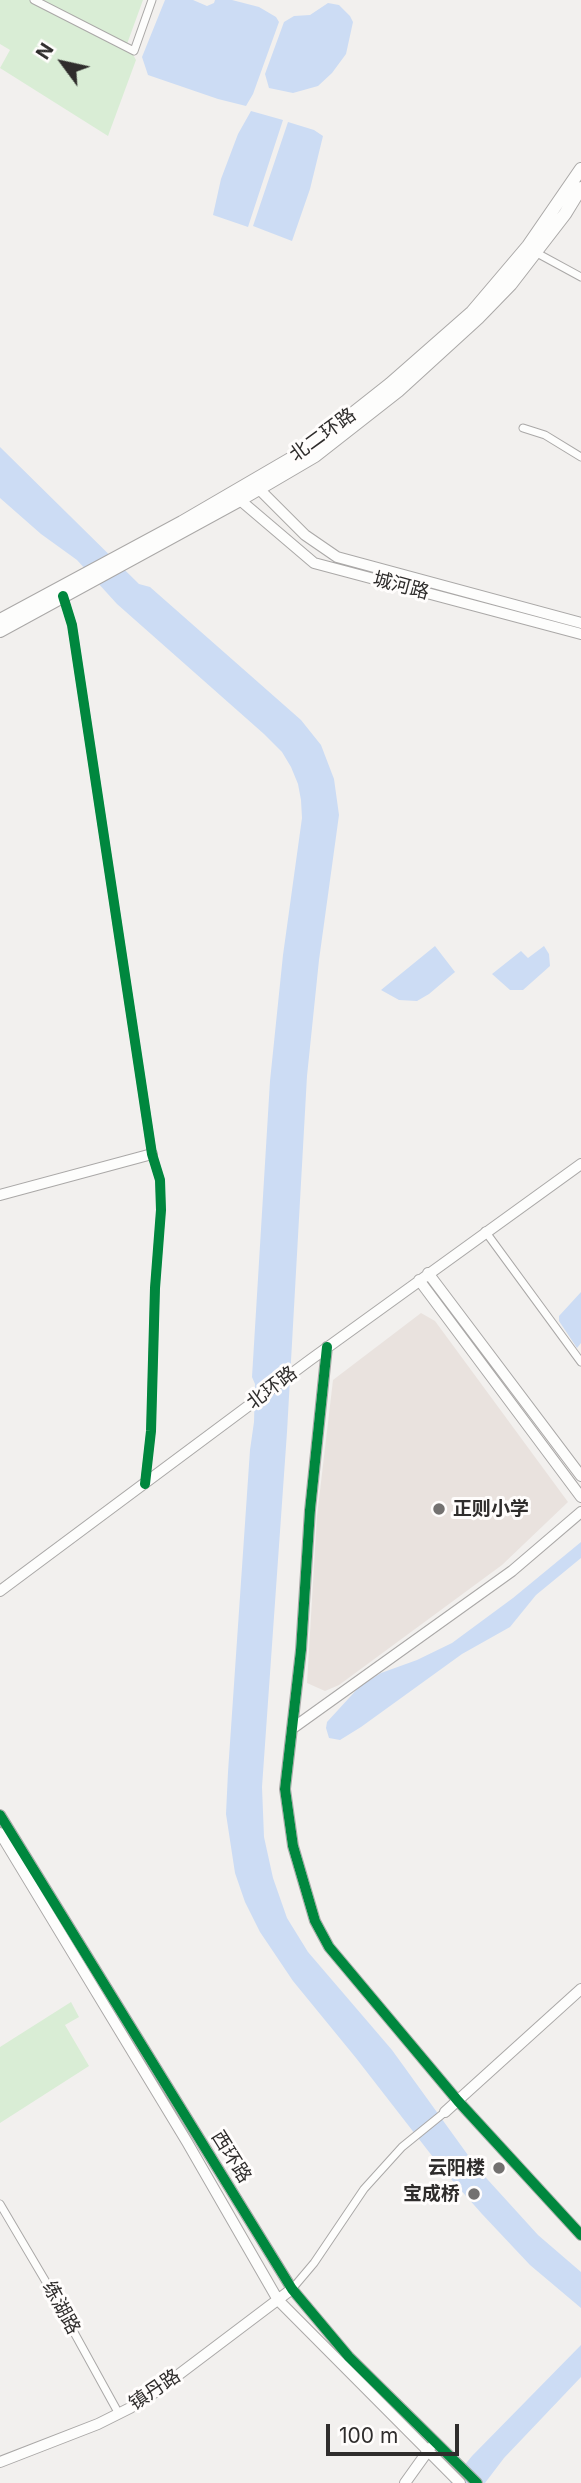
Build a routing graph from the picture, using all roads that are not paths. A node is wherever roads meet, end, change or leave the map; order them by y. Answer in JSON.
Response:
{"nodes":[{"id":1,"x":34,"y":0,"type":"edge"},
{"id":2,"x":152,"y":0,"type":"edge"},
{"id":3,"x":581,"y":169,"type":"edge"},
{"id":4,"x":581,"y":188,"type":"edge"},
{"id":5,"x":535,"y":252,"type":"junction"},
{"id":6,"x":581,"y":277,"type":"edge"},
{"id":7,"x":523,"y":428,"type":"dead end"},
{"id":8,"x":581,"y":457,"type":"edge"},
{"id":9,"x":260,"y":490,"type":"junction"},
{"id":10,"x":240,"y":500,"type":"junction"},
{"id":11,"x":127,"y":557,"type":"junction"},
{"id":12,"x":75,"y":585,"type":"junction"},
{"id":13,"x":63,"y":596,"type":"junction"},
{"id":14,"x":0,"y":620,"type":"edge"},
{"id":15,"x":581,"y":623,"type":"edge"},
{"id":16,"x":0,"y":631,"type":"edge"},
{"id":17,"x":581,"y":634,"type":"edge"},
{"id":18,"x":152,"y":1154,"type":"junction"},
{"id":19,"x":581,"y":1164,"type":"edge"},
{"id":20,"x":0,"y":1195,"type":"edge"},
{"id":21,"x":485,"y":1231,"type":"junction"},
{"id":22,"x":424,"y":1276,"type":"junction"},
{"id":23,"x":327,"y":1347,"type":"junction"},
{"id":24,"x":581,"y":1362,"type":"edge"},
{"id":25,"x":581,"y":1476,"type":"edge"},
{"id":26,"x":145,"y":1484,"type":"junction"},
{"id":27,"x":581,"y":1497,"type":"edge"},
{"id":28,"x":581,"y":1512,"type":"edge"},
{"id":29,"x":0,"y":1591,"type":"edge"},
{"id":30,"x":293,"y":1728,"type":"junction"},
{"id":31,"x":0,"y":1815,"type":"edge"},
{"id":32,"x":0,"y":1833,"type":"edge"},
{"id":33,"x":581,"y":1989,"type":"edge"},
{"id":34,"x":458,"y":2101,"type":"junction"},
{"id":35,"x":445,"y":2112,"type":"joint"},
{"id":36,"x":0,"y":2204,"type":"edge"},
{"id":37,"x":581,"y":2235,"type":"edge"},
{"id":38,"x":292,"y":2289,"type":"junction"},
{"id":39,"x":278,"y":2300,"type":"junction"},
{"id":40,"x":119,"y":2414,"type":"junction"},
{"id":41,"x":435,"y":2442,"type":"junction"},
{"id":42,"x":428,"y":2452,"type":"junction"},
{"id":43,"x":0,"y":2462,"type":"edge"},
{"id":44,"x":405,"y":2483,"type":"edge"},
{"id":45,"x":460,"y":2483,"type":"edge"},
{"id":46,"x":477,"y":2483,"type":"edge"}],
"edges":[{"from":1,"to":2,"type":"street"},
{"from":3,"to":11,"type":"main road","name":"北二环路"},
{"from":4,"to":5,"type":"main road","name":"北二环路"},
{"from":5,"to":6,"type":"street"},
{"from":5,"to":9,"type":"main road","name":"北二环路"},
{"from":7,"to":8,"type":"street"},
{"from":9,"to":10,"type":"main road","name":"北二环路"},
{"from":9,"to":15,"type":"street","name":"城河路"},
{"from":10,"to":11,"type":"main road","name":"北二环路"},
{"from":10,"to":17,"type":"street","name":"城河路"},
{"from":11,"to":12,"type":"main road","name":"北二环路"},
{"from":12,"to":13,"type":"main road","name":"北二环路"},
{"from":12,"to":14,"type":"main road","name":"北二环路"},
{"from":13,"to":16,"type":"main road","name":"北二环路"},
{"from":13,"to":18,"type":"street"},
{"from":18,"to":20,"type":"street"},
{"from":18,"to":26,"type":"street"},
{"from":19,"to":21,"type":"street","name":"北环路"},
{"from":21,"to":22,"type":"street","name":"北环路"},
{"from":21,"to":24,"type":"street"},
{"from":22,"to":23,"type":"street","name":"北环路"},
{"from":22,"to":25,"type":"street"},
{"from":22,"to":27,"type":"street"},
{"from":23,"to":26,"type":"street","name":"北环路"},
{"from":23,"to":30,"type":"street"},
{"from":26,"to":29,"type":"street","name":"北环路"},
{"from":28,"to":30,"type":"street"},
{"from":30,"to":34,"type":"street"},
{"from":31,"to":38,"type":"street","name":"西环路"},
{"from":32,"to":39,"type":"street","name":"西环路"},
{"from":33,"to":34,"type":"street"},
{"from":34,"to":35,"type":"street"},
{"from":34,"to":37,"type":"street"},
{"from":35,"to":38,"type":"street"},
{"from":36,"to":40,"type":"street","name":"练湖路"},
{"from":38,"to":39,"type":"street","name":"镇丹路"},
{"from":38,"to":41,"type":"street","name":"西环路"},
{"from":39,"to":40,"type":"street","name":"镇丹路"},
{"from":39,"to":42,"type":"street","name":"西环路"},
{"from":40,"to":43,"type":"street","name":"镇丹路"},
{"from":41,"to":42,"type":"street"},
{"from":41,"to":46,"type":"street","name":"西环路"},
{"from":42,"to":44,"type":"street"},
{"from":42,"to":45,"type":"street","name":"西环路"}]}
